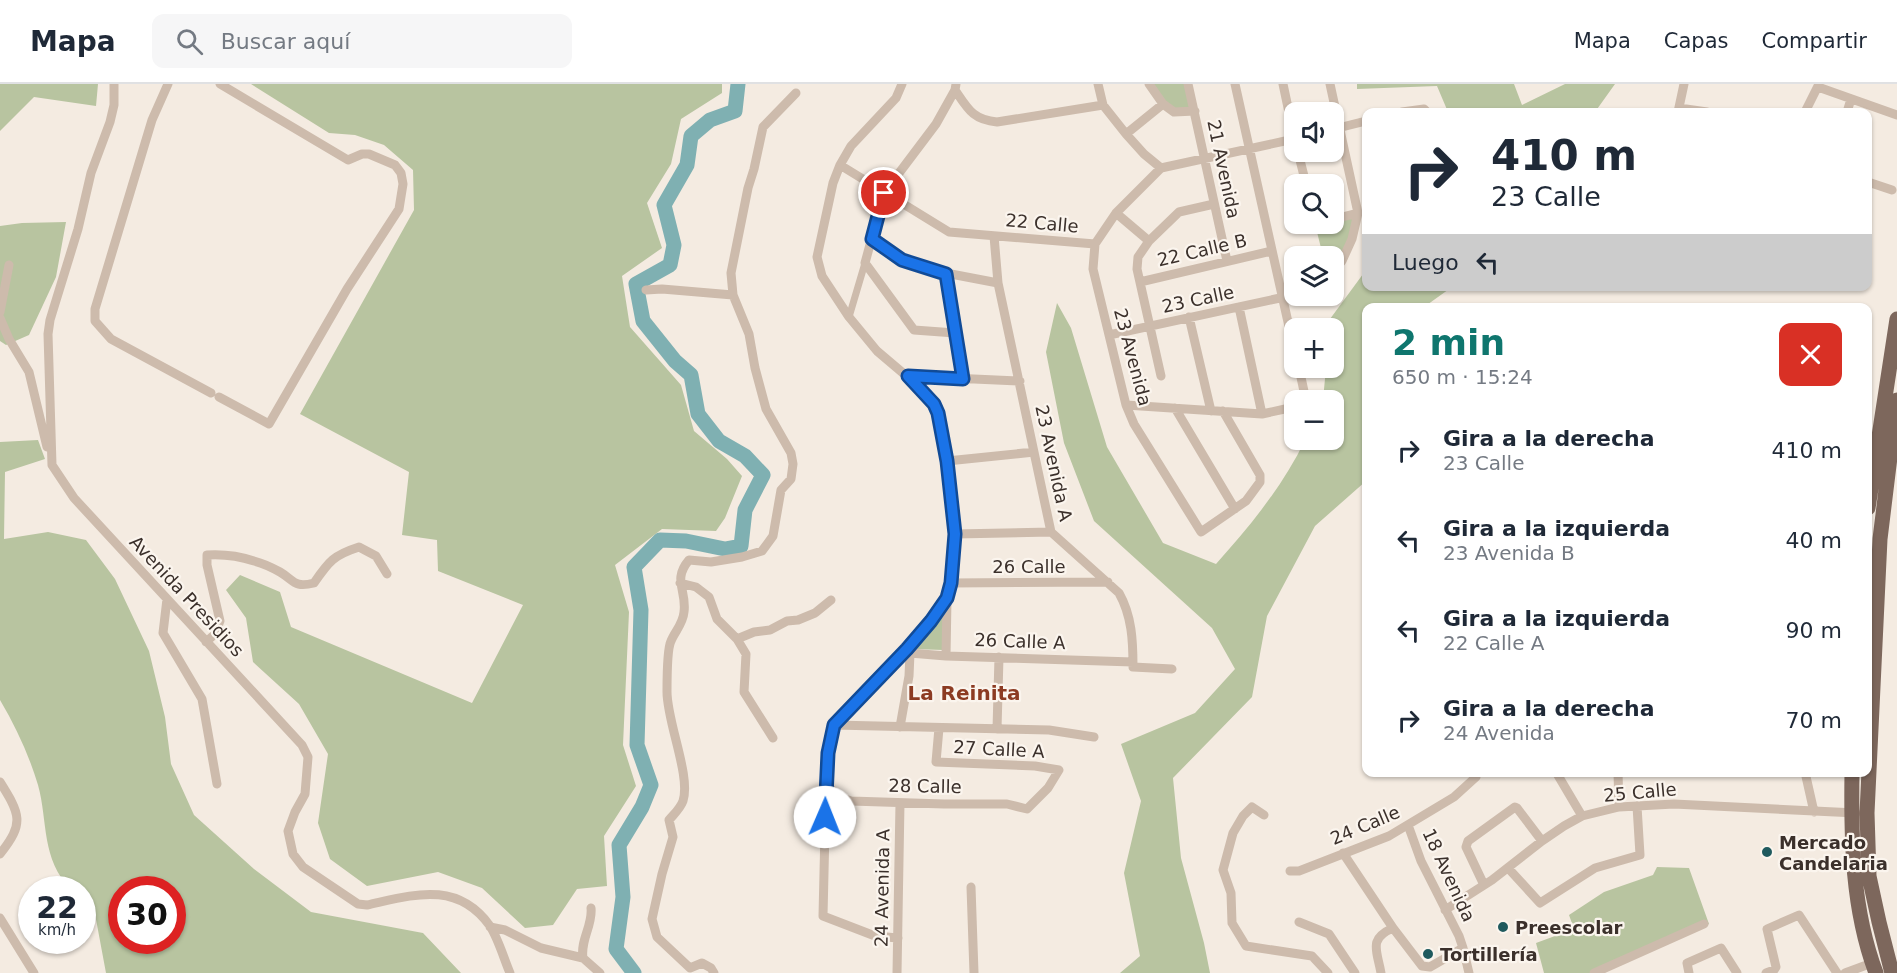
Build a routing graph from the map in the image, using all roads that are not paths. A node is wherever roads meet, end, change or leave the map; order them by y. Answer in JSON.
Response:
{"nodes":[{"id":1,"x":114,"y":84,"type":"edge"},
{"id":2,"x":168,"y":84,"type":"edge"},
{"id":3,"x":220,"y":84,"type":"edge"},
{"id":4,"x":902,"y":84,"type":"edge"},
{"id":5,"x":1098,"y":84,"type":"edge"},
{"id":6,"x":1149,"y":84,"type":"edge"},
{"id":7,"x":1188,"y":84,"type":"edge"},
{"id":8,"x":1235,"y":84,"type":"edge"},
{"id":9,"x":1283,"y":84,"type":"edge"},
{"id":10,"x":1330,"y":84,"type":"edge"},
{"id":11,"x":1684,"y":84,"type":"edge"},
{"id":12,"x":1819,"y":86,"type":"edge"},
{"id":13,"x":956,"y":87,"type":"edge"},
{"id":14,"x":796,"y":93,"type":"dead end"},
{"id":15,"x":1851,"y":99,"type":"junction"},
{"id":16,"x":1287,"y":102,"type":"edge"},
{"id":17,"x":1333,"y":102,"type":"edge"},
{"id":18,"x":1163,"y":104,"type":"junction"},
{"id":19,"x":1103,"y":105,"type":"junction"},
{"id":20,"x":1679,"y":108,"type":"edge"},
{"id":21,"x":1807,"y":108,"type":"edge"},
{"id":22,"x":1848,"y":108,"type":"edge"},
{"id":23,"x":1195,"y":111,"type":"junction"},
{"id":24,"x":1897,"y":115,"type":"edge"},
{"id":25,"x":1362,"y":122,"type":"edge"},
{"id":26,"x":1344,"y":126,"type":"edge"},
{"id":27,"x":1126,"y":134,"type":"junction"},
{"id":28,"x":1284,"y":140,"type":"edge"},
{"id":29,"x":1249,"y":150,"type":"junction"},
{"id":30,"x":1344,"y":156,"type":"edge"},
{"id":31,"x":1204,"y":159,"type":"junction"},
{"id":32,"x":840,"y":165,"type":"junction"},
{"id":33,"x":1161,"y":168,"type":"junction"},
{"id":34,"x":1872,"y":183,"type":"edge"},
{"id":35,"x":1892,"y":190,"type":"dead end"},
{"id":36,"x":884,"y":193,"type":"junction"},
{"id":37,"x":1214,"y":204,"type":"junction"},
{"id":38,"x":1116,"y":213,"type":"junction"},
{"id":39,"x":1358,"y":213,"type":"junction"},
{"id":40,"x":1344,"y":216,"type":"edge"},
{"id":41,"x":994,"y":236,"type":"junction"},
{"id":42,"x":872,"y":239,"type":"junction"},
{"id":43,"x":1149,"y":241,"type":"junction"},
{"id":44,"x":1095,"y":244,"type":"junction"},
{"id":45,"x":1272,"y":251,"type":"junction"},
{"id":46,"x":1344,"y":257,"type":"edge"},
{"id":47,"x":1227,"y":261,"type":"junction"},
{"id":48,"x":865,"y":263,"type":"junction"},
{"id":49,"x":9,"y":265,"type":"dead end"},
{"id":50,"x":946,"y":274,"type":"junction"},
{"id":51,"x":1140,"y":282,"type":"junction"},
{"id":52,"x":998,"y":283,"type":"junction"},
{"id":53,"x":646,"y":290,"type":"dead end"},
{"id":54,"x":733,"y":295,"type":"junction"},
{"id":55,"x":1283,"y":298,"type":"junction"},
{"id":56,"x":1239,"y":307,"type":"junction"},
{"id":57,"x":0,"y":312,"type":"edge"},
{"id":58,"x":1189,"y":316,"type":"junction"},
{"id":59,"x":849,"y":317,"type":"junction"},
{"id":60,"x":0,"y":318,"type":"edge"},
{"id":61,"x":1287,"y":318,"type":"edge"},
{"id":62,"x":1897,"y":319,"type":"edge"},
{"id":63,"x":1149,"y":326,"type":"junction"},
{"id":64,"x":955,"y":333,"type":"junction"},
{"id":65,"x":1109,"y":335,"type":"junction"},
{"id":66,"x":908,"y":376,"type":"junction"},
{"id":67,"x":1161,"y":376,"type":"dead end"},
{"id":68,"x":963,"y":379,"type":"junction"},
{"id":69,"x":1020,"y":381,"type":"junction"},
{"id":70,"x":1897,"y":400,"type":"edge"},
{"id":71,"x":1126,"y":405,"type":"junction"},
{"id":72,"x":1175,"y":408,"type":"junction"},
{"id":73,"x":1284,"y":409,"type":"edge"},
{"id":74,"x":1211,"y":411,"type":"junction"},
{"id":75,"x":1223,"y":411,"type":"junction"},
{"id":76,"x":1262,"y":414,"type":"junction"},
{"id":77,"x":1034,"y":452,"type":"junction"},
{"id":78,"x":947,"y":461,"type":"junction"},
{"id":79,"x":52,"y":465,"type":"junction"},
{"id":80,"x":1872,"y":481,"type":"edge"},
{"id":81,"x":1235,"y":509,"type":"junction"},
{"id":82,"x":1051,"y":532,"type":"junction"},
{"id":83,"x":955,"y":534,"type":"junction"},
{"id":84,"x":387,"y":574,"type":"dead end"},
{"id":85,"x":1108,"y":582,"type":"junction"},
{"id":86,"x":680,"y":583,"type":"junction"},
{"id":87,"x":951,"y":583,"type":"junction"},
{"id":88,"x":166,"y":598,"type":"junction"},
{"id":89,"x":947,"y":598,"type":"junction"},
{"id":90,"x":831,"y":600,"type":"dead end"},
{"id":91,"x":737,"y":639,"type":"junction"},
{"id":92,"x":206,"y":642,"type":"junction"},
{"id":93,"x":1872,"y":649,"type":"edge"},
{"id":94,"x":909,"y":651,"type":"junction"},
{"id":95,"x":946,"y":656,"type":"junction"},
{"id":96,"x":999,"y":657,"type":"junction"},
{"id":97,"x":1133,"y":664,"type":"junction"},
{"id":98,"x":1172,"y":669,"type":"dead end"},
{"id":99,"x":834,"y":725,"type":"junction"},
{"id":100,"x":900,"y":727,"type":"junction"},
{"id":101,"x":939,"y":728,"type":"junction"},
{"id":102,"x":998,"y":729,"type":"junction"},
{"id":103,"x":1094,"y":736,"type":"dead end"},
{"id":104,"x":773,"y":738,"type":"dead end"},
{"id":105,"x":1476,"y":777,"type":"dead end"},
{"id":106,"x":1559,"y":777,"type":"edge"},
{"id":107,"x":1618,"y":777,"type":"edge"},
{"id":108,"x":1806,"y":777,"type":"edge"},
{"id":109,"x":1853,"y":777,"type":"edge"},
{"id":110,"x":1863,"y":777,"type":"edge"},
{"id":111,"x":0,"y":782,"type":"edge"},
{"id":112,"x":217,"y":783,"type":"dead end"},
{"id":113,"x":826,"y":786,"type":"junction"},
{"id":114,"x":900,"y":803,"type":"junction"},
{"id":115,"x":1637,"y":806,"type":"junction"},
{"id":116,"x":1619,"y":807,"type":"junction"},
{"id":117,"x":1027,"y":809,"type":"joint"},
{"id":118,"x":1814,"y":812,"type":"junction"},
{"id":119,"x":1860,"y":813,"type":"junction"},
{"id":120,"x":1264,"y":815,"type":"dead end"},
{"id":121,"x":1582,"y":816,"type":"junction"},
{"id":122,"x":1408,"y":825,"type":"junction"},
{"id":123,"x":1542,"y":841,"type":"junction"},
{"id":124,"x":1343,"y":853,"type":"junction"},
{"id":125,"x":0,"y":854,"type":"edge"},
{"id":126,"x":1508,"y":868,"type":"junction"},
{"id":127,"x":1290,"y":871,"type":"dead end"},
{"id":128,"x":1484,"y":885,"type":"junction"},
{"id":129,"x":971,"y":887,"type":"dead end"},
{"id":130,"x":591,"y":908,"type":"dead end"},
{"id":131,"x":1445,"y":910,"type":"junction"},
{"id":132,"x":0,"y":918,"type":"edge"},
{"id":133,"x":1299,"y":922,"type":"dead end"},
{"id":134,"x":1704,"y":924,"type":"dead end"},
{"id":135,"x":490,"y":927,"type":"junction"},
{"id":136,"x":1393,"y":928,"type":"junction"},
{"id":137,"x":4,"y":934,"type":"edge"},
{"id":138,"x":898,"y":938,"type":"junction"},
{"id":139,"x":1463,"y":948,"type":"junction"},
{"id":140,"x":584,"y":957,"type":"junction"},
{"id":141,"x":1874,"y":968,"type":"edge"},
{"id":142,"x":1688,"y":969,"type":"edge"},
{"id":143,"x":1771,"y":971,"type":"edge"},
{"id":144,"x":34,"y":973,"type":"edge"},
{"id":145,"x":510,"y":973,"type":"edge"},
{"id":146,"x":600,"y":973,"type":"edge"},
{"id":147,"x":714,"y":973,"type":"edge"},
{"id":148,"x":897,"y":973,"type":"edge"},
{"id":149,"x":974,"y":973,"type":"edge"},
{"id":150,"x":1329,"y":973,"type":"edge"},
{"id":151,"x":1355,"y":973,"type":"edge"},
{"id":152,"x":1381,"y":973,"type":"edge"},
{"id":153,"x":1469,"y":973,"type":"edge"},
{"id":154,"x":1594,"y":973,"type":"edge"},
{"id":155,"x":1737,"y":973,"type":"edge"},
{"id":156,"x":1837,"y":973,"type":"edge"},
{"id":157,"x":1845,"y":973,"type":"edge"},
{"id":158,"x":1892,"y":973,"type":"edge"}],
"edges":[{"from":1,"to":79,"type":"street"},
{"from":2,"to":3,"type":"street"},
{"from":4,"to":32,"type":"street"},
{"from":5,"to":19,"type":"street"},
{"from":6,"to":18,"type":"street"},
{"from":7,"to":23,"type":"street","name":"21 Avenida"},
{"from":8,"to":29,"type":"street"},
{"from":9,"to":16,"type":"street"},
{"from":10,"to":17,"type":"street"},
{"from":11,"to":20,"type":"street"},
{"from":12,"to":15,"type":"street"},
{"from":12,"to":21,"type":"street"},
{"from":13,"to":19,"type":"street"},
{"from":13,"to":36,"type":"street"},
{"from":14,"to":54,"type":"street"},
{"from":15,"to":22,"type":"street"},
{"from":15,"to":24,"type":"street"},
{"from":18,"to":23,"type":"street"},
{"from":18,"to":27,"type":"street"},
{"from":19,"to":27,"type":"street"},
{"from":23,"to":31,"type":"street","name":"21 Avenida"},
{"from":25,"to":26,"type":"street"},
{"from":27,"to":33,"type":"street"},
{"from":28,"to":29,"type":"street"},
{"from":29,"to":31,"type":"street"},
{"from":29,"to":45,"type":"street"},
{"from":30,"to":39,"type":"street"},
{"from":31,"to":33,"type":"street"},
{"from":31,"to":37,"type":"street","name":"21 Avenida"},
{"from":32,"to":36,"type":"street","name":"22 Calle"},
{"from":32,"to":59,"type":"street"},
{"from":33,"to":38,"type":"street","name":"22 Calle"},
{"from":34,"to":35,"type":"street"},
{"from":36,"to":41,"type":"street","name":"22 Calle"},
{"from":36,"to":42,"type":"street"},
{"from":37,"to":43,"type":"street"},
{"from":37,"to":47,"type":"street","name":"21 Avenida"},
{"from":38,"to":43,"type":"street"},
{"from":38,"to":44,"type":"street","name":"22 Calle"},
{"from":39,"to":40,"type":"street"},
{"from":39,"to":46,"type":"street"},
{"from":41,"to":44,"type":"street","name":"22 Calle"},
{"from":41,"to":52,"type":"street","name":"23 Avenida A"},
{"from":42,"to":48,"type":"street"},
{"from":42,"to":50,"type":"street"},
{"from":43,"to":51,"type":"street"},
{"from":44,"to":65,"type":"street","name":"23 Avenida"},
{"from":45,"to":47,"type":"street","name":"22 Calle B"},
{"from":45,"to":55,"type":"street"},
{"from":47,"to":51,"type":"street","name":"22 Calle B"},
{"from":48,"to":59,"type":"street"},
{"from":48,"to":64,"type":"street"},
{"from":49,"to":57,"type":"street"},
{"from":50,"to":52,"type":"street"},
{"from":50,"to":64,"type":"street"},
{"from":51,"to":63,"type":"street"},
{"from":52,"to":69,"type":"street","name":"23 Avenida A"},
{"from":53,"to":54,"type":"street"},
{"from":54,"to":86,"type":"street"},
{"from":55,"to":56,"type":"street","name":"23 Calle"},
{"from":55,"to":61,"type":"street"},
{"from":56,"to":58,"type":"street","name":"23 Calle"},
{"from":56,"to":76,"type":"street"},
{"from":58,"to":63,"type":"street","name":"23 Calle"},
{"from":58,"to":74,"type":"street"},
{"from":59,"to":66,"type":"street"},
{"from":60,"to":79,"type":"street"},
{"from":62,"to":80,"type":"main road"},
{"from":63,"to":65,"type":"street","name":"23 Calle"},
{"from":63,"to":67,"type":"street"},
{"from":64,"to":68,"type":"street"},
{"from":65,"to":71,"type":"street","name":"23 Avenida"},
{"from":66,"to":68,"type":"street"},
{"from":66,"to":78,"type":"street"},
{"from":68,"to":69,"type":"street"},
{"from":69,"to":77,"type":"street","name":"23 Avenida A"},
{"from":70,"to":93,"type":"main road"},
{"from":71,"to":72,"type":"street"},
{"from":71,"to":81,"type":"street","name":"23 Avenida"},
{"from":72,"to":74,"type":"street"},
{"from":72,"to":81,"type":"street"},
{"from":73,"to":76,"type":"street"},
{"from":74,"to":75,"type":"street"},
{"from":75,"to":76,"type":"street"},
{"from":75,"to":81,"type":"street"},
{"from":77,"to":78,"type":"street"},
{"from":77,"to":82,"type":"street","name":"23 Avenida A"},
{"from":78,"to":83,"type":"street"},
{"from":79,"to":88,"type":"street","name":"Avenida Presidios"},
{"from":82,"to":83,"type":"street"},
{"from":82,"to":85,"type":"street","name":"23 Avenida A"},
{"from":83,"to":87,"type":"street"},
{"from":84,"to":92,"type":"street"},
{"from":85,"to":87,"type":"street","name":"26 Calle"},
{"from":85,"to":97,"type":"street","name":"23 Avenida A"},
{"from":86,"to":91,"type":"street"},
{"from":86,"to":147,"type":"street"},
{"from":87,"to":89,"type":"street"},
{"from":88,"to":92,"type":"street","name":"Avenida Presidios"},
{"from":88,"to":112,"type":"street"},
{"from":89,"to":94,"type":"street"},
{"from":89,"to":95,"type":"street"},
{"from":90,"to":91,"type":"street"},
{"from":91,"to":104,"type":"street"},
{"from":92,"to":135,"type":"street","name":"Avenida Presidios"},
{"from":94,"to":95,"type":"street","name":"26 Calle A"},
{"from":94,"to":99,"type":"street"},
{"from":94,"to":100,"type":"street"},
{"from":95,"to":96,"type":"street","name":"26 Calle A"},
{"from":96,"to":97,"type":"street","name":"26 Calle A"},
{"from":96,"to":102,"type":"street"},
{"from":97,"to":98,"type":"street","name":"26 Calle A"},
{"from":99,"to":100,"type":"street"},
{"from":99,"to":113,"type":"street"},
{"from":100,"to":101,"type":"street"},
{"from":101,"to":102,"type":"street"},
{"from":101,"to":117,"type":"street","name":"27 Calle A"},
{"from":102,"to":103,"type":"street"},
{"from":105,"to":122,"type":"street","name":"24 Calle"},
{"from":106,"to":121,"type":"street"},
{"from":107,"to":116,"type":"street"},
{"from":108,"to":118,"type":"street"},
{"from":109,"to":119,"type":"main road"},
{"from":110,"to":119,"type":"main road"},
{"from":111,"to":125,"type":"street"},
{"from":113,"to":114,"type":"street","name":"28 Calle"},
{"from":113,"to":138,"type":"street"},
{"from":114,"to":117,"type":"street","name":"28 Calle"},
{"from":114,"to":138,"type":"street","name":"24 Avenida A"},
{"from":115,"to":116,"type":"street","name":"25 Calle"},
{"from":115,"to":118,"type":"street","name":"25 Calle"},
{"from":115,"to":126,"type":"street"},
{"from":116,"to":121,"type":"street","name":"25 Calle"},
{"from":118,"to":119,"type":"street","name":"25 Calle"},
{"from":119,"to":141,"type":"main road"},
{"from":119,"to":158,"type":"main road"},
{"from":120,"to":150,"type":"street"},
{"from":121,"to":123,"type":"street","name":"25 Calle"},
{"from":122,"to":124,"type":"street","name":"24 Calle"},
{"from":122,"to":131,"type":"street","name":"18 Avenida"},
{"from":123,"to":126,"type":"street","name":"25 Calle"},
{"from":123,"to":128,"type":"street"},
{"from":124,"to":127,"type":"street","name":"24 Calle"},
{"from":124,"to":136,"type":"street"},
{"from":126,"to":128,"type":"street","name":"25 Calle"},
{"from":128,"to":131,"type":"street","name":"25 Calle"},
{"from":129,"to":149,"type":"street"},
{"from":130,"to":140,"type":"street"},
{"from":131,"to":139,"type":"street","name":"18 Avenida"},
{"from":132,"to":137,"type":"street"},
{"from":133,"to":151,"type":"street"},
{"from":134,"to":154,"type":"street"},
{"from":135,"to":140,"type":"street"},
{"from":135,"to":145,"type":"street","name":"Avenida Presidios"},
{"from":136,"to":139,"type":"street"},
{"from":136,"to":152,"type":"street"},
{"from":137,"to":144,"type":"street"},
{"from":138,"to":148,"type":"street","name":"24 Avenida A"},
{"from":139,"to":153,"type":"street","name":"18 Avenida"},
{"from":140,"to":146,"type":"street"},
{"from":141,"to":157,"type":"street"},
{"from":142,"to":155,"type":"street"},
{"from":143,"to":156,"type":"street"}]}
